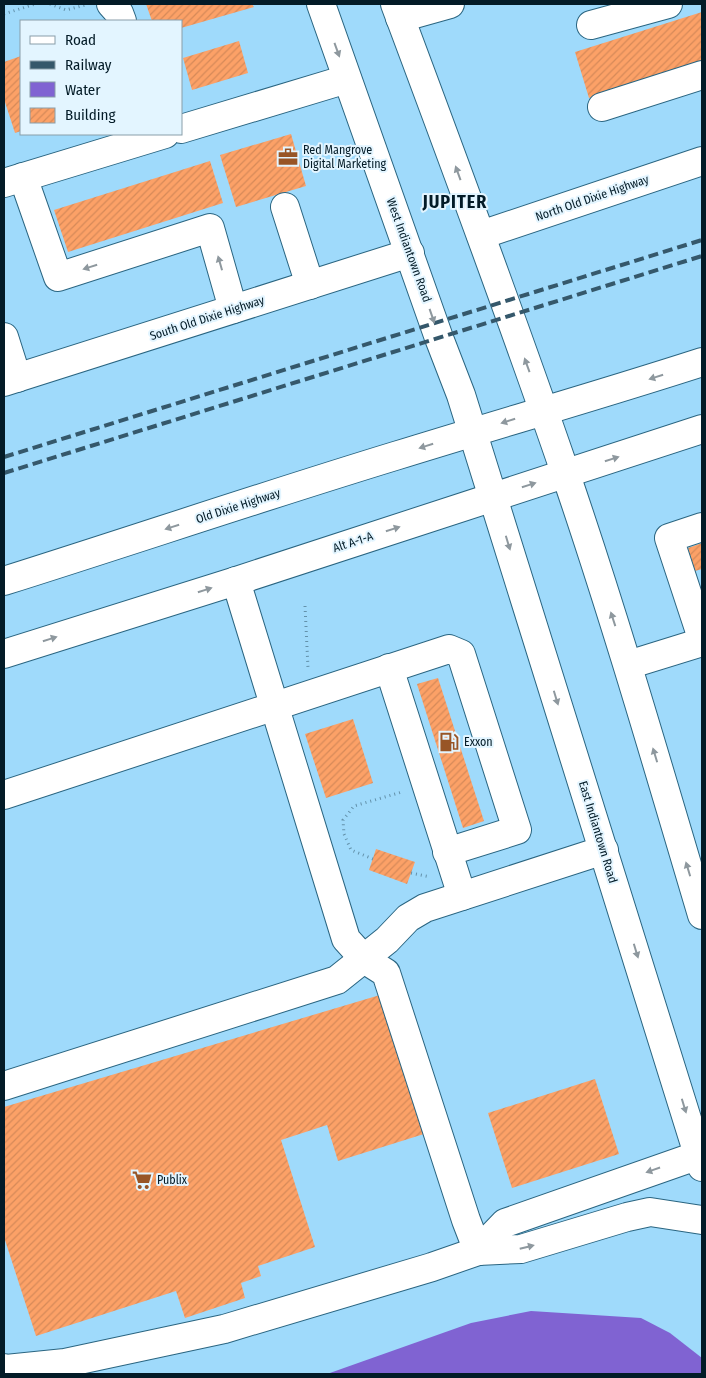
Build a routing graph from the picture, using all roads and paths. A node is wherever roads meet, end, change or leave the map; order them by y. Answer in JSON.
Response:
{"nodes":[{"id":1,"x":36,"y":4,"type":"edge"},
{"id":2,"x":50,"y":4,"type":"edge"},
{"id":3,"x":98,"y":4,"type":"edge"},
{"id":4,"x":321,"y":4,"type":"edge"},
{"id":5,"x":450,"y":4,"type":"edge"},
{"id":6,"x":668,"y":4,"type":"edge"},
{"id":7,"x":397,"y":11,"type":"edge"},
{"id":8,"x":4,"y":14,"type":"edge"},
{"id":9,"x":122,"y":20,"type":"edge"},
{"id":10,"x":590,"y":25,"type":"dead end"},
{"id":11,"x":702,"y":75,"type":"edge"},
{"id":12,"x":347,"y":78,"type":"junction"},
{"id":13,"x":602,"y":108,"type":"dead end"},
{"id":14,"x":182,"y":129,"type":"edge"},
{"id":15,"x":161,"y":135,"type":"edge"},
{"id":16,"x":702,"y":161,"type":"edge"},
{"id":17,"x":14,"y":180,"type":"edge"},
{"id":18,"x":285,"y":207,"type":"dead end"},
{"id":19,"x":481,"y":235,"type":"junction"},
{"id":20,"x":410,"y":253,"type":"junction"},
{"id":21,"x":310,"y":285,"type":"junction"},
{"id":22,"x":233,"y":309,"type":"junction"},
{"id":23,"x":4,"y":337,"type":"edge"},
{"id":24,"x":702,"y":362,"type":"edge"},
{"id":25,"x":11,"y":380,"type":"edge"},
{"id":26,"x":543,"y":410,"type":"junction"},
{"id":27,"x":702,"y":429,"type":"edge"},
{"id":28,"x":473,"y":432,"type":"junction"},
{"id":29,"x":566,"y":474,"type":"junction"},
{"id":30,"x":494,"y":496,"type":"junction"},
{"id":31,"x":702,"y":527,"type":"edge"},
{"id":32,"x":4,"y":581,"type":"edge"},
{"id":33,"x":236,"y":581,"type":"junction"},
{"id":34,"x":695,"y":596,"type":"edge"},
{"id":35,"x":305,"y":606,"type":"dead end"},
{"id":36,"x":702,"y":638,"type":"edge"},
{"id":37,"x":702,"y":642,"type":"edge"},
{"id":38,"x":4,"y":654,"type":"edge"},
{"id":39,"x":628,"y":665,"type":"junction"},
{"id":40,"x":389,"y":668,"type":"junction"},
{"id":41,"x":317,"y":692,"type":"junction"},
{"id":42,"x":274,"y":706,"type":"junction"},
{"id":43,"x":426,"y":784,"type":"junction"},
{"id":44,"x":4,"y":795,"type":"edge"},
{"id":45,"x":604,"y":850,"type":"junction"},
{"id":46,"x":447,"y":852,"type":"junction"},
{"id":47,"x":373,"y":859,"type":"dead end"},
{"id":48,"x":462,"y":896,"type":"junction"},
{"id":49,"x":702,"y":916,"type":"edge"},
{"id":50,"x":364,"y":959,"type":"junction"},
{"id":51,"x":4,"y":1086,"type":"edge"},
{"id":52,"x":701,"y":1158,"type":"edge"},
{"id":53,"x":702,"y":1220,"type":"edge"},
{"id":54,"x":478,"y":1251,"type":"junction"},
{"id":55,"x":4,"y":1368,"type":"edge"}],
"edges":[{"from":1,"to":8,"type":"path"},
{"from":2,"to":3,"type":"path"},
{"from":3,"to":9,"type":"main road"},
{"from":4,"to":12,"type":"main road","name":"West Indiantown Road","one_way":true},
{"from":5,"to":7,"type":"main road"},
{"from":6,"to":10,"type":"main road"},
{"from":19,"to":7,"type":"main road","one_way":true},
{"from":11,"to":13,"type":"main road"},
{"from":12,"to":14,"type":"main road"},
{"from":12,"to":20,"type":"main road","name":"West Indiantown Road"},
{"from":15,"to":17,"type":"main road"},
{"from":16,"to":19,"type":"main road","name":"North Old Dixie Highway"},
{"from":22,"to":17,"type":"main road","one_way":true},
{"from":18,"to":21,"type":"main road"},
{"from":26,"to":19,"type":"main road","one_way":true},
{"from":20,"to":21,"type":"main road","name":"South Old Dixie Highway"},
{"from":20,"to":28,"type":"main road","name":"West Indiantown Road","one_way":true},
{"from":21,"to":22,"type":"main road","name":"South Old Dixie Highway"},
{"from":22,"to":25,"type":"main road","name":"South Old Dixie Highway"},
{"from":23,"to":25,"type":"main road"},
{"from":24,"to":26,"type":"main road","one_way":true},
{"from":26,"to":28,"type":"main road","one_way":true},
{"from":26,"to":29,"type":"main road"},
{"from":29,"to":27,"type":"main road","name":"Alt A-1-A","one_way":true},
{"from":28,"to":30,"type":"main road","name":"West Indiantown Road"},
{"from":28,"to":32,"type":"main road","name":"Old Dixie Highway","one_way":true},
{"from":30,"to":29,"type":"main road","name":"Alt A-1-A","one_way":true},
{"from":39,"to":29,"type":"main road","one_way":true},
{"from":33,"to":30,"type":"main road","name":"Alt A-1-A","one_way":true},
{"from":30,"to":45,"type":"main road","name":"East Indiantown Road","one_way":true},
{"from":31,"to":34,"type":"main road"},
{"from":38,"to":33,"type":"main road","name":"Alt A-1-A","one_way":true},
{"from":33,"to":42,"type":"main road"},
{"from":34,"to":36,"type":"main road"},
{"from":35,"to":41,"type":"path"},
{"from":37,"to":39,"type":"main road"},
{"from":49,"to":39,"type":"main road","one_way":true},
{"from":40,"to":41,"type":"main road"},
{"from":40,"to":43,"type":"main road"},
{"from":40,"to":46,"type":"main road"},
{"from":41,"to":42,"type":"main road"},
{"from":42,"to":44,"type":"main road"},
{"from":42,"to":50,"type":"main road"},
{"from":43,"to":46,"type":"main road"},
{"from":43,"to":47,"type":"path"},
{"from":45,"to":48,"type":"main road"},
{"from":45,"to":52,"type":"main road","name":"East Indiantown Road","one_way":true},
{"from":46,"to":48,"type":"main road"},
{"from":48,"to":50,"type":"main road"},
{"from":50,"to":51,"type":"main road"},
{"from":50,"to":54,"type":"main road"},
{"from":52,"to":54,"type":"main road","one_way":true},
{"from":54,"to":53,"type":"main road","one_way":true},
{"from":54,"to":55,"type":"main road"}]}
